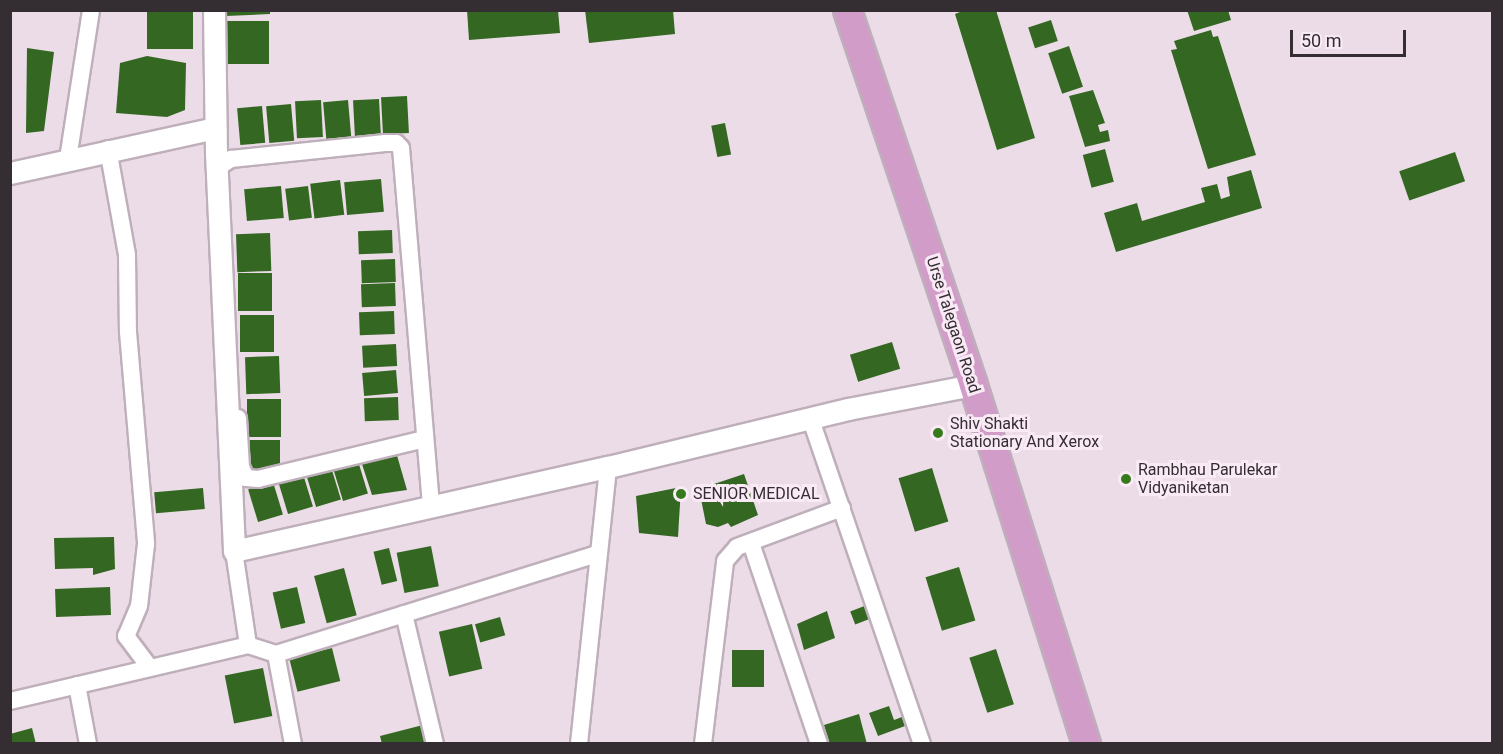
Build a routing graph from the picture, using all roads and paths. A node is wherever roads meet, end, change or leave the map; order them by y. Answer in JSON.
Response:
{"nodes":[{"id":1,"x":91,"y":10,"type":"edge"},
{"id":2,"x":214,"y":10,"type":"edge"},
{"id":3,"x":847,"y":10,"type":"edge"},
{"id":4,"x":215,"y":128,"type":"junction"},
{"id":5,"x":108,"y":149,"type":"junction"},
{"id":6,"x":68,"y":159,"type":"junction"},
{"id":7,"x":217,"y":168,"type":"junction"},
{"id":8,"x":10,"y":172,"type":"edge"},
{"id":9,"x":226,"y":242,"type":"dead end"},
{"id":10,"x":973,"y":385,"type":"junction"},
{"id":11,"x":810,"y":417,"type":"junction"},
{"id":12,"x":425,"y":438,"type":"junction"},
{"id":13,"x":608,"y":467,"type":"junction"},
{"id":14,"x":431,"y":505,"type":"junction"},
{"id":15,"x":842,"y":508,"type":"junction"},
{"id":16,"x":752,"y":543,"type":"junction"},
{"id":17,"x":234,"y":551,"type":"junction"},
{"id":18,"x":598,"y":554,"type":"junction"},
{"id":19,"x":404,"y":614,"type":"junction"},
{"id":20,"x":248,"y":645,"type":"junction"},
{"id":21,"x":276,"y":654,"type":"junction"},
{"id":22,"x":149,"y":666,"type":"junction"},
{"id":23,"x":77,"y":685,"type":"junction"},
{"id":24,"x":10,"y":701,"type":"edge"},
{"id":25,"x":88,"y":744,"type":"edge"},
{"id":26,"x":293,"y":744,"type":"edge"},
{"id":27,"x":435,"y":744,"type":"edge"},
{"id":28,"x":579,"y":744,"type":"edge"},
{"id":29,"x":703,"y":744,"type":"edge"},
{"id":30,"x":819,"y":744,"type":"edge"},
{"id":31,"x":922,"y":744,"type":"edge"},
{"id":32,"x":1086,"y":744,"type":"edge"}],
"edges":[{"from":1,"to":6,"type":"street"},
{"from":2,"to":4,"type":"street"},
{"from":3,"to":10,"type":"highway","name":"Urse Talegaon Road"},
{"from":4,"to":5,"type":"street"},
{"from":4,"to":7,"type":"street"},
{"from":5,"to":6,"type":"street"},
{"from":5,"to":22,"type":"street"},
{"from":6,"to":8,"type":"street"},
{"from":7,"to":12,"type":"street"},
{"from":7,"to":17,"type":"street"},
{"from":9,"to":12,"type":"street"},
{"from":10,"to":11,"type":"street"},
{"from":10,"to":32,"type":"highway","name":"Urse Talegaon Road"},
{"from":11,"to":13,"type":"street"},
{"from":11,"to":15,"type":"street"},
{"from":12,"to":14,"type":"street"},
{"from":13,"to":14,"type":"street"},
{"from":13,"to":18,"type":"street"},
{"from":14,"to":17,"type":"street"},
{"from":15,"to":16,"type":"street"},
{"from":15,"to":31,"type":"street"},
{"from":16,"to":29,"type":"street"},
{"from":16,"to":30,"type":"street"},
{"from":17,"to":20,"type":"street"},
{"from":18,"to":19,"type":"street"},
{"from":18,"to":28,"type":"street"},
{"from":19,"to":21,"type":"street"},
{"from":19,"to":27,"type":"street"},
{"from":20,"to":21,"type":"street"},
{"from":20,"to":22,"type":"street"},
{"from":21,"to":26,"type":"street"},
{"from":22,"to":23,"type":"street"},
{"from":23,"to":24,"type":"street"},
{"from":23,"to":25,"type":"street"}]}
